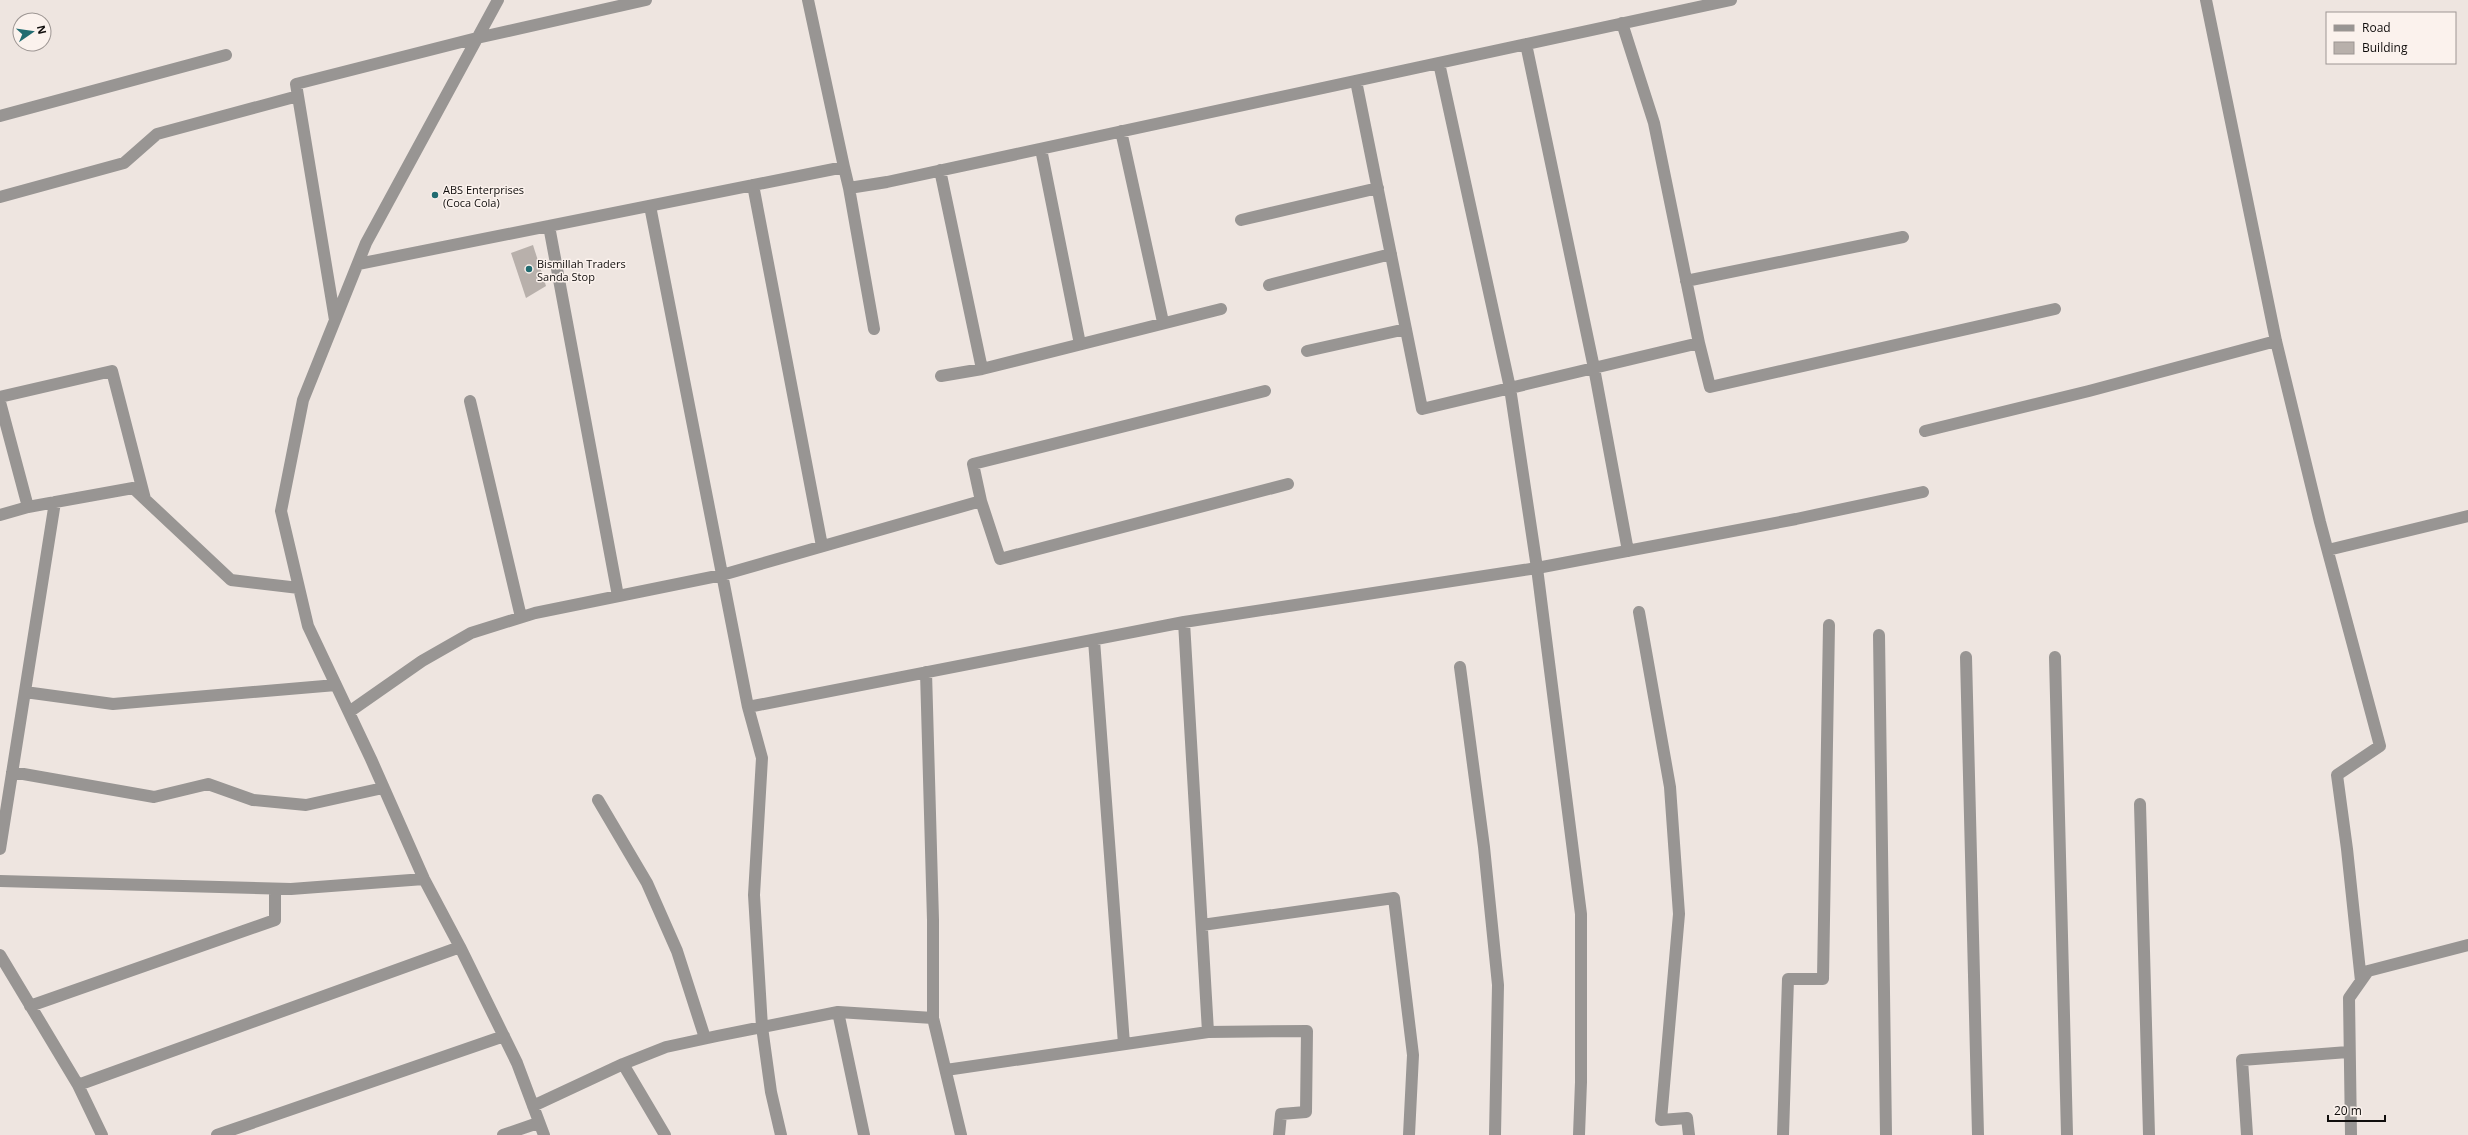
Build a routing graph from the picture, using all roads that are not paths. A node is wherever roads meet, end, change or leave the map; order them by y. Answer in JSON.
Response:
{"nodes":[{"id":1,"x":498,"y":0,"type":"edge"},
{"id":2,"x":646,"y":0,"type":"edge"},
{"id":3,"x":808,"y":0,"type":"edge"},
{"id":4,"x":1731,"y":0,"type":"edge"},
{"id":5,"x":2206,"y":0,"type":"edge"},
{"id":6,"x":1622,"y":23,"type":"junction"},
{"id":7,"x":476,"y":38,"type":"junction"},
{"id":8,"x":1526,"y":44,"type":"junction"},
{"id":9,"x":226,"y":56,"type":"dead end"},
{"id":10,"x":1439,"y":63,"type":"junction"},
{"id":11,"x":1356,"y":81,"type":"junction"},
{"id":12,"x":298,"y":96,"type":"junction"},
{"id":13,"x":0,"y":116,"type":"edge"},
{"id":14,"x":1121,"y":131,"type":"junction"},
{"id":15,"x":1040,"y":149,"type":"junction"},
{"id":16,"x":844,"y":167,"type":"junction"},
{"id":17,"x":940,"y":170,"type":"junction"},
{"id":18,"x":753,"y":185,"type":"junction"},
{"id":19,"x":849,"y":188,"type":"junction"},
{"id":20,"x":1378,"y":188,"type":"junction"},
{"id":21,"x":0,"y":197,"type":"edge"},
{"id":22,"x":650,"y":206,"type":"junction"},
{"id":23,"x":1241,"y":220,"type":"dead end"},
{"id":24,"x":549,"y":226,"type":"junction"},
{"id":25,"x":1903,"y":237,"type":"dead end"},
{"id":26,"x":1391,"y":254,"type":"junction"},
{"id":27,"x":358,"y":264,"type":"junction"},
{"id":28,"x":1686,"y":281,"type":"junction"},
{"id":29,"x":1270,"y":285,"type":"dead end"},
{"id":30,"x":1221,"y":308,"type":"dead end"},
{"id":31,"x":2055,"y":310,"type":"dead end"},
{"id":32,"x":335,"y":320,"type":"junction"},
{"id":33,"x":1163,"y":322,"type":"junction"},
{"id":34,"x":874,"y":329,"type":"dead end"},
{"id":35,"x":1406,"y":329,"type":"junction"},
{"id":36,"x":2276,"y":342,"type":"junction"},
{"id":37,"x":1699,"y":343,"type":"junction"},
{"id":38,"x":1080,"y":344,"type":"junction"},
{"id":39,"x":1307,"y":351,"type":"dead end"},
{"id":40,"x":1594,"y":368,"type":"junction"},
{"id":41,"x":982,"y":369,"type":"junction"},
{"id":42,"x":941,"y":376,"type":"dead end"},
{"id":43,"x":1510,"y":388,"type":"junction"},
{"id":44,"x":1265,"y":391,"type":"dead end"},
{"id":45,"x":0,"y":396,"type":"edge"},
{"id":46,"x":470,"y":401,"type":"dead end"},
{"id":47,"x":0,"y":402,"type":"edge"},
{"id":48,"x":1925,"y":431,"type":"dead end"},
{"id":49,"x":1288,"y":484,"type":"dead end"},
{"id":50,"x":1923,"y":492,"type":"dead end"},
{"id":51,"x":145,"y":499,"type":"junction"},
{"id":52,"x":981,"y":501,"type":"junction"},
{"id":53,"x":55,"y":502,"type":"junction"},
{"id":54,"x":28,"y":508,"type":"junction"},
{"id":55,"x":0,"y":515,"type":"edge"},
{"id":56,"x":2468,"y":516,"type":"edge"},
{"id":57,"x":822,"y":546,"type":"junction"},
{"id":58,"x":2328,"y":550,"type":"junction"},
{"id":59,"x":1628,"y":551,"type":"junction"},
{"id":60,"x":1538,"y":568,"type":"junction"},
{"id":61,"x":722,"y":575,"type":"junction"},
{"id":62,"x":299,"y":588,"type":"junction"},
{"id":63,"x":618,"y":596,"type":"junction"},
{"id":64,"x":1639,"y":612,"type":"dead end"},
{"id":65,"x":521,"y":617,"type":"junction"},
{"id":66,"x":1184,"y":622,"type":"junction"},
{"id":67,"x":1829,"y":625,"type":"dead end"},
{"id":68,"x":1879,"y":635,"type":"dead end"},
{"id":69,"x":1094,"y":640,"type":"junction"},
{"id":70,"x":1966,"y":657,"type":"dead end"},
{"id":71,"x":2055,"y":657,"type":"dead end"},
{"id":72,"x":1460,"y":667,"type":"dead end"},
{"id":73,"x":926,"y":672,"type":"junction"},
{"id":74,"x":336,"y":685,"type":"junction"},
{"id":75,"x":25,"y":692,"type":"junction"},
{"id":76,"x":748,"y":707,"type":"junction"},
{"id":77,"x":349,"y":712,"type":"junction"},
{"id":78,"x":12,"y":772,"type":"junction"},
{"id":79,"x":383,"y":788,"type":"junction"},
{"id":80,"x":598,"y":800,"type":"dead end"},
{"id":81,"x":4,"y":804,"type":"edge"},
{"id":82,"x":2140,"y":804,"type":"dead end"},
{"id":83,"x":0,"y":849,"type":"edge"},
{"id":84,"x":424,"y":879,"type":"junction"},
{"id":85,"x":0,"y":881,"type":"edge"},
{"id":86,"x":275,"y":889,"type":"junction"},
{"id":87,"x":1202,"y":925,"type":"junction"},
{"id":88,"x":2468,"y":945,"type":"edge"},
{"id":89,"x":460,"y":948,"type":"junction"},
{"id":90,"x":0,"y":955,"type":"edge"},
{"id":91,"x":2361,"y":981,"type":"junction"},
{"id":92,"x":30,"y":1006,"type":"junction"},
{"id":93,"x":838,"y":1012,"type":"junction"},
{"id":94,"x":933,"y":1018,"type":"junction"},
{"id":95,"x":762,"y":1027,"type":"junction"},
{"id":96,"x":1208,"y":1032,"type":"junction"},
{"id":97,"x":504,"y":1036,"type":"junction"},
{"id":98,"x":705,"y":1038,"type":"junction"},
{"id":99,"x":1124,"y":1044,"type":"junction"},
{"id":100,"x":2348,"y":1052,"type":"junction"},
{"id":101,"x":623,"y":1064,"type":"junction"},
{"id":102,"x":946,"y":1070,"type":"junction"},
{"id":103,"x":78,"y":1085,"type":"junction"},
{"id":104,"x":533,"y":1106,"type":"junction"},
{"id":105,"x":538,"y":1123,"type":"junction"},
{"id":106,"x":102,"y":1135,"type":"edge"},
{"id":107,"x":217,"y":1135,"type":"edge"},
{"id":108,"x":503,"y":1135,"type":"edge"},
{"id":109,"x":544,"y":1135,"type":"edge"},
{"id":110,"x":665,"y":1135,"type":"edge"},
{"id":111,"x":781,"y":1135,"type":"edge"},
{"id":112,"x":864,"y":1135,"type":"edge"},
{"id":113,"x":961,"y":1135,"type":"edge"},
{"id":114,"x":1279,"y":1135,"type":"edge"},
{"id":115,"x":1409,"y":1135,"type":"edge"},
{"id":116,"x":1495,"y":1135,"type":"edge"},
{"id":117,"x":1579,"y":1135,"type":"edge"},
{"id":118,"x":1689,"y":1135,"type":"edge"},
{"id":119,"x":1783,"y":1135,"type":"edge"},
{"id":120,"x":1886,"y":1135,"type":"edge"},
{"id":121,"x":1978,"y":1135,"type":"edge"},
{"id":122,"x":2067,"y":1135,"type":"edge"},
{"id":123,"x":2149,"y":1135,"type":"edge"},
{"id":124,"x":2247,"y":1135,"type":"edge"},
{"id":125,"x":2351,"y":1135,"type":"edge"}],
"edges":[{"from":1,"to":7,"type":"street"},
{"from":2,"to":7,"type":"street"},
{"from":3,"to":16,"type":"street"},
{"from":4,"to":6,"type":"street"},
{"from":5,"to":36,"type":"street"},
{"from":6,"to":8,"type":"street"},
{"from":6,"to":28,"type":"street"},
{"from":7,"to":12,"type":"street"},
{"from":7,"to":27,"type":"street"},
{"from":8,"to":10,"type":"street"},
{"from":8,"to":40,"type":"street"},
{"from":9,"to":13,"type":"street"},
{"from":10,"to":11,"type":"street"},
{"from":10,"to":43,"type":"street"},
{"from":11,"to":14,"type":"street"},
{"from":11,"to":20,"type":"street"},
{"from":12,"to":21,"type":"street"},
{"from":12,"to":32,"type":"street"},
{"from":14,"to":15,"type":"street"},
{"from":14,"to":33,"type":"street"},
{"from":15,"to":17,"type":"street"},
{"from":15,"to":38,"type":"street"},
{"from":16,"to":18,"type":"street"},
{"from":16,"to":19,"type":"street"},
{"from":17,"to":19,"type":"street"},
{"from":17,"to":41,"type":"street"},
{"from":18,"to":22,"type":"street"},
{"from":18,"to":57,"type":"street"},
{"from":19,"to":34,"type":"street"},
{"from":20,"to":23,"type":"street"},
{"from":20,"to":26,"type":"street"},
{"from":22,"to":24,"type":"street"},
{"from":22,"to":61,"type":"street"},
{"from":24,"to":27,"type":"street"},
{"from":24,"to":63,"type":"street"},
{"from":25,"to":28,"type":"street"},
{"from":26,"to":29,"type":"street"},
{"from":26,"to":35,"type":"street"},
{"from":27,"to":32,"type":"street"},
{"from":28,"to":37,"type":"street"},
{"from":30,"to":33,"type":"street"},
{"from":31,"to":37,"type":"street"},
{"from":32,"to":62,"type":"street"},
{"from":33,"to":38,"type":"street"},
{"from":35,"to":39,"type":"street"},
{"from":35,"to":43,"type":"street"},
{"from":36,"to":48,"type":"street"},
{"from":36,"to":58,"type":"street"},
{"from":37,"to":40,"type":"street"},
{"from":38,"to":41,"type":"street"},
{"from":40,"to":43,"type":"street"},
{"from":40,"to":59,"type":"street"},
{"from":41,"to":42,"type":"street"},
{"from":43,"to":60,"type":"street"},
{"from":44,"to":52,"type":"street"},
{"from":45,"to":51,"type":"street"},
{"from":46,"to":65,"type":"street"},
{"from":47,"to":54,"type":"street"},
{"from":49,"to":52,"type":"street"},
{"from":50,"to":59,"type":"street"},
{"from":51,"to":53,"type":"street"},
{"from":51,"to":62,"type":"street"},
{"from":52,"to":57,"type":"street"},
{"from":53,"to":54,"type":"street"},
{"from":53,"to":75,"type":"street"},
{"from":54,"to":55,"type":"street"},
{"from":56,"to":58,"type":"street"},
{"from":57,"to":61,"type":"street"},
{"from":58,"to":91,"type":"street"},
{"from":59,"to":60,"type":"street"},
{"from":60,"to":66,"type":"street"},
{"from":60,"to":117,"type":"street"},
{"from":61,"to":63,"type":"street"},
{"from":61,"to":76,"type":"street"},
{"from":62,"to":74,"type":"street"},
{"from":63,"to":65,"type":"street"},
{"from":64,"to":118,"type":"street"},
{"from":65,"to":77,"type":"street"},
{"from":66,"to":69,"type":"street"},
{"from":66,"to":87,"type":"street"},
{"from":67,"to":119,"type":"street"},
{"from":68,"to":120,"type":"street"},
{"from":69,"to":73,"type":"street"},
{"from":69,"to":99,"type":"street"},
{"from":70,"to":121,"type":"street"},
{"from":71,"to":122,"type":"street"},
{"from":72,"to":116,"type":"street"},
{"from":73,"to":76,"type":"street"},
{"from":73,"to":94,"type":"street"},
{"from":74,"to":75,"type":"street"},
{"from":74,"to":77,"type":"street"},
{"from":75,"to":78,"type":"street"},
{"from":76,"to":95,"type":"street"},
{"from":77,"to":79,"type":"street"},
{"from":78,"to":79,"type":"street"},
{"from":78,"to":81,"type":"street"},
{"from":79,"to":84,"type":"street"},
{"from":80,"to":98,"type":"street"},
{"from":81,"to":83,"type":"street"},
{"from":82,"to":123,"type":"street"},
{"from":84,"to":86,"type":"street"},
{"from":84,"to":89,"type":"street"},
{"from":85,"to":86,"type":"street"},
{"from":86,"to":92,"type":"street"},
{"from":87,"to":96,"type":"street"},
{"from":87,"to":115,"type":"street"},
{"from":88,"to":91,"type":"street"},
{"from":89,"to":97,"type":"street"},
{"from":89,"to":103,"type":"street"},
{"from":90,"to":92,"type":"street"},
{"from":91,"to":100,"type":"street"},
{"from":92,"to":103,"type":"street"},
{"from":93,"to":94,"type":"street"},
{"from":93,"to":95,"type":"street"},
{"from":93,"to":112,"type":"street"},
{"from":94,"to":102,"type":"street"},
{"from":95,"to":98,"type":"street"},
{"from":95,"to":111,"type":"street"},
{"from":96,"to":99,"type":"street"},
{"from":96,"to":114,"type":"street"},
{"from":97,"to":104,"type":"street"},
{"from":97,"to":107,"type":"street"},
{"from":98,"to":101,"type":"street"},
{"from":99,"to":102,"type":"street"},
{"from":100,"to":124,"type":"street"},
{"from":100,"to":125,"type":"street"},
{"from":101,"to":104,"type":"street"},
{"from":101,"to":110,"type":"street"},
{"from":102,"to":113,"type":"street"},
{"from":103,"to":106,"type":"street"},
{"from":104,"to":105,"type":"street"},
{"from":105,"to":108,"type":"street"},
{"from":105,"to":109,"type":"street"}]}
